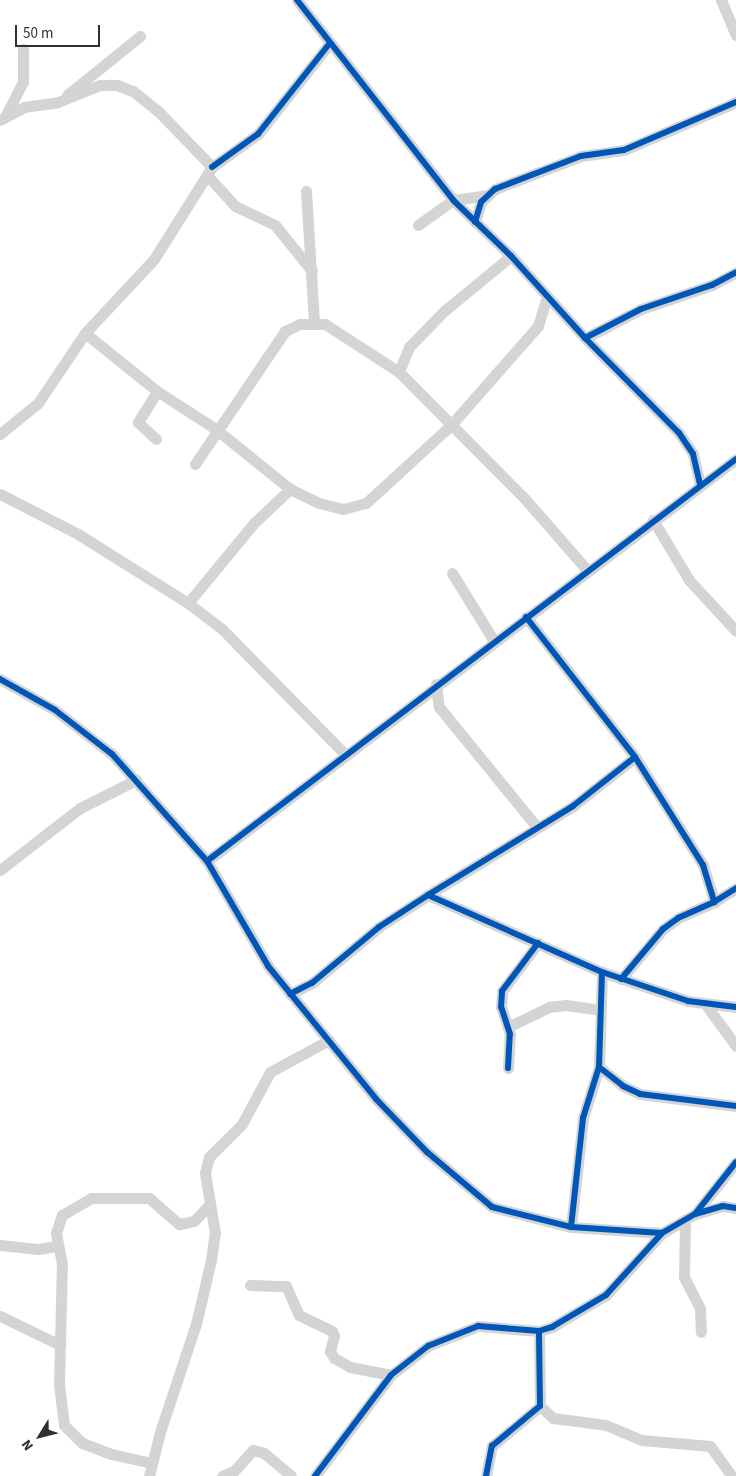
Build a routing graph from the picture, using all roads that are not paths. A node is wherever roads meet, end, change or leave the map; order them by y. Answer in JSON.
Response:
{"nodes":[{"id":1,"x":297,"y":0,"type":"edge"},
{"id":2,"x":721,"y":0,"type":"edge"},
{"id":3,"x":736,"y":35,"type":"edge"},
{"id":4,"x":140,"y":36,"type":"dead end"},
{"id":5,"x":329,"y":44,"type":"junction"},
{"id":6,"x":23,"y":49,"type":"dead end"},
{"id":7,"x":58,"y":102,"type":"junction"},
{"id":8,"x":736,"y":102,"type":"edge"},
{"id":9,"x":3,"y":118,"type":"edge"},
{"id":10,"x":210,"y":171,"type":"junction"},
{"id":11,"x":306,"y":191,"type":"dead end"},
{"id":12,"x":487,"y":195,"type":"junction"},
{"id":13,"x":453,"y":200,"type":"junction"},
{"id":14,"x":474,"y":222,"type":"junction"},
{"id":15,"x":418,"y":226,"type":"dead end"},
{"id":16,"x":511,"y":256,"type":"junction"},
{"id":17,"x":312,"y":271,"type":"junction"},
{"id":18,"x":736,"y":272,"type":"edge"},
{"id":19,"x":547,"y":296,"type":"junction"},
{"id":20,"x":314,"y":322,"type":"junction"},
{"id":21,"x":85,"y":333,"type":"junction"},
{"id":22,"x":585,"y":338,"type":"junction"},
{"id":23,"x":399,"y":372,"type":"junction"},
{"id":24,"x":156,"y":391,"type":"junction"},
{"id":25,"x":451,"y":425,"type":"junction"},
{"id":26,"x":217,"y":430,"type":"junction"},
{"id":27,"x":0,"y":434,"type":"edge"},
{"id":28,"x":156,"y":439,"type":"dead end"},
{"id":29,"x":736,"y":459,"type":"edge"},
{"id":30,"x":195,"y":464,"type":"dead end"},
{"id":31,"x":700,"y":485,"type":"junction"},
{"id":32,"x":290,"y":489,"type":"junction"},
{"id":33,"x":0,"y":494,"type":"edge"},
{"id":34,"x":654,"y":520,"type":"junction"},
{"id":35,"x":587,"y":570,"type":"junction"},
{"id":36,"x":452,"y":573,"type":"dead end"},
{"id":37,"x":188,"y":603,"type":"junction"},
{"id":38,"x":526,"y":617,"type":"junction"},
{"id":39,"x":736,"y":630,"type":"edge"},
{"id":40,"x":494,"y":641,"type":"junction"},
{"id":41,"x":0,"y":679,"type":"edge"},
{"id":42,"x":436,"y":684,"type":"junction"},
{"id":43,"x":346,"y":755,"type":"junction"},
{"id":44,"x":635,"y":758,"type":"junction"},
{"id":45,"x":136,"y":780,"type":"junction"},
{"id":46,"x":537,"y":827,"type":"junction"},
{"id":47,"x":208,"y":860,"type":"junction"},
{"id":48,"x":0,"y":870,"type":"edge"},
{"id":49,"x":736,"y":888,"type":"edge"},
{"id":50,"x":428,"y":895,"type":"junction"},
{"id":51,"x":714,"y":902,"type":"junction"},
{"id":52,"x":538,"y":943,"type":"junction"},
{"id":53,"x":602,"y":972,"type":"junction"},
{"id":54,"x":621,"y":979,"type":"junction"},
{"id":55,"x":290,"y":994,"type":"junction"},
{"id":56,"x":706,"y":1005,"type":"junction"},
{"id":57,"x":736,"y":1007,"type":"edge"},
{"id":58,"x":600,"y":1010,"type":"junction"},
{"id":59,"x":508,"y":1027,"type":"junction"},
{"id":60,"x":329,"y":1040,"type":"junction"},
{"id":61,"x":736,"y":1046,"type":"edge"},
{"id":62,"x":599,"y":1067,"type":"junction"},
{"id":63,"x":508,"y":1068,"type":"dead end"},
{"id":64,"x":736,"y":1106,"type":"edge"},
{"id":65,"x":736,"y":1162,"type":"edge"},
{"id":66,"x":208,"y":1206,"type":"junction"},
{"id":67,"x":736,"y":1208,"type":"edge"},
{"id":68,"x":695,"y":1214,"type":"junction"},
{"id":69,"x":685,"y":1220,"type":"junction"},
{"id":70,"x":571,"y":1227,"type":"junction"},
{"id":71,"x":662,"y":1233,"type":"junction"},
{"id":72,"x":0,"y":1245,"type":"edge"},
{"id":73,"x":57,"y":1246,"type":"junction"},
{"id":74,"x":250,"y":1285,"type":"dead end"},
{"id":75,"x":0,"y":1316,"type":"edge"},
{"id":76,"x":538,"y":1331,"type":"junction"},
{"id":77,"x":700,"y":1332,"type":"dead end"},
{"id":78,"x":60,"y":1345,"type":"junction"},
{"id":79,"x":391,"y":1375,"type":"junction"},
{"id":80,"x":540,"y":1406,"type":"junction"},
{"id":81,"x":152,"y":1463,"type":"junction"},
{"id":82,"x":150,"y":1476,"type":"edge"},
{"id":83,"x":222,"y":1476,"type":"edge"},
{"id":84,"x":291,"y":1476,"type":"edge"},
{"id":85,"x":315,"y":1476,"type":"edge"},
{"id":86,"x":486,"y":1476,"type":"edge"},
{"id":87,"x":732,"y":1476,"type":"edge"}],
"edges":[{"from":1,"to":5,"type":"street"},
{"from":2,"to":3,"type":"street"},
{"from":4,"to":7,"type":"street"},
{"from":5,"to":10,"type":"street"},
{"from":5,"to":13,"type":"street"},
{"from":6,"to":9,"type":"street"},
{"from":7,"to":9,"type":"street"},
{"from":7,"to":10,"type":"street"},
{"from":8,"to":12,"type":"street"},
{"from":10,"to":17,"type":"street"},
{"from":10,"to":21,"type":"street"},
{"from":11,"to":17,"type":"street"},
{"from":12,"to":13,"type":"street"},
{"from":12,"to":14,"type":"street"},
{"from":13,"to":14,"type":"street"},
{"from":13,"to":15,"type":"street"},
{"from":14,"to":16,"type":"street"},
{"from":16,"to":19,"type":"street"},
{"from":16,"to":23,"type":"street"},
{"from":17,"to":20,"type":"street"},
{"from":18,"to":22,"type":"street"},
{"from":19,"to":22,"type":"street"},
{"from":19,"to":25,"type":"street"},
{"from":20,"to":23,"type":"street"},
{"from":20,"to":26,"type":"street"},
{"from":21,"to":24,"type":"street"},
{"from":21,"to":27,"type":"street"},
{"from":22,"to":31,"type":"street"},
{"from":23,"to":25,"type":"street"},
{"from":24,"to":26,"type":"street"},
{"from":24,"to":28,"type":"street"},
{"from":25,"to":32,"type":"street"},
{"from":25,"to":35,"type":"street"},
{"from":26,"to":30,"type":"street"},
{"from":26,"to":32,"type":"street"},
{"from":29,"to":31,"type":"street"},
{"from":31,"to":34,"type":"street"},
{"from":32,"to":37,"type":"street"},
{"from":33,"to":37,"type":"street"},
{"from":34,"to":35,"type":"street"},
{"from":34,"to":39,"type":"street"},
{"from":35,"to":38,"type":"street"},
{"from":36,"to":40,"type":"street"},
{"from":37,"to":43,"type":"street"},
{"from":38,"to":40,"type":"street"},
{"from":38,"to":44,"type":"street"},
{"from":40,"to":42,"type":"street"},
{"from":41,"to":45,"type":"street"},
{"from":42,"to":43,"type":"street"},
{"from":42,"to":46,"type":"street"},
{"from":43,"to":47,"type":"street"},
{"from":44,"to":46,"type":"street"},
{"from":44,"to":51,"type":"street"},
{"from":45,"to":47,"type":"street"},
{"from":45,"to":48,"type":"street"},
{"from":46,"to":50,"type":"street"},
{"from":47,"to":55,"type":"street"},
{"from":49,"to":51,"type":"street"},
{"from":50,"to":52,"type":"street"},
{"from":50,"to":55,"type":"street"},
{"from":51,"to":54,"type":"street"},
{"from":52,"to":53,"type":"street"},
{"from":52,"to":59,"type":"street"},
{"from":53,"to":54,"type":"street"},
{"from":53,"to":58,"type":"street"},
{"from":54,"to":56,"type":"street"},
{"from":55,"to":60,"type":"street"},
{"from":56,"to":57,"type":"street"},
{"from":56,"to":61,"type":"street"},
{"from":58,"to":59,"type":"street"},
{"from":58,"to":62,"type":"street"},
{"from":59,"to":63,"type":"street"},
{"from":60,"to":66,"type":"street"},
{"from":60,"to":70,"type":"street"},
{"from":62,"to":64,"type":"street"},
{"from":62,"to":70,"type":"street"},
{"from":65,"to":68,"type":"street"},
{"from":66,"to":73,"type":"street"},
{"from":66,"to":81,"type":"street"},
{"from":67,"to":68,"type":"street"},
{"from":68,"to":69,"type":"street"},
{"from":69,"to":71,"type":"street"},
{"from":69,"to":77,"type":"street"},
{"from":70,"to":71,"type":"street"},
{"from":71,"to":76,"type":"street"},
{"from":72,"to":73,"type":"street"},
{"from":73,"to":78,"type":"street"},
{"from":74,"to":79,"type":"street"},
{"from":75,"to":78,"type":"street"},
{"from":76,"to":79,"type":"street"},
{"from":76,"to":80,"type":"street"},
{"from":78,"to":81,"type":"street"},
{"from":79,"to":85,"type":"street"},
{"from":80,"to":86,"type":"street"},
{"from":80,"to":87,"type":"street"},
{"from":81,"to":82,"type":"street"},
{"from":83,"to":84,"type":"street"}]}
